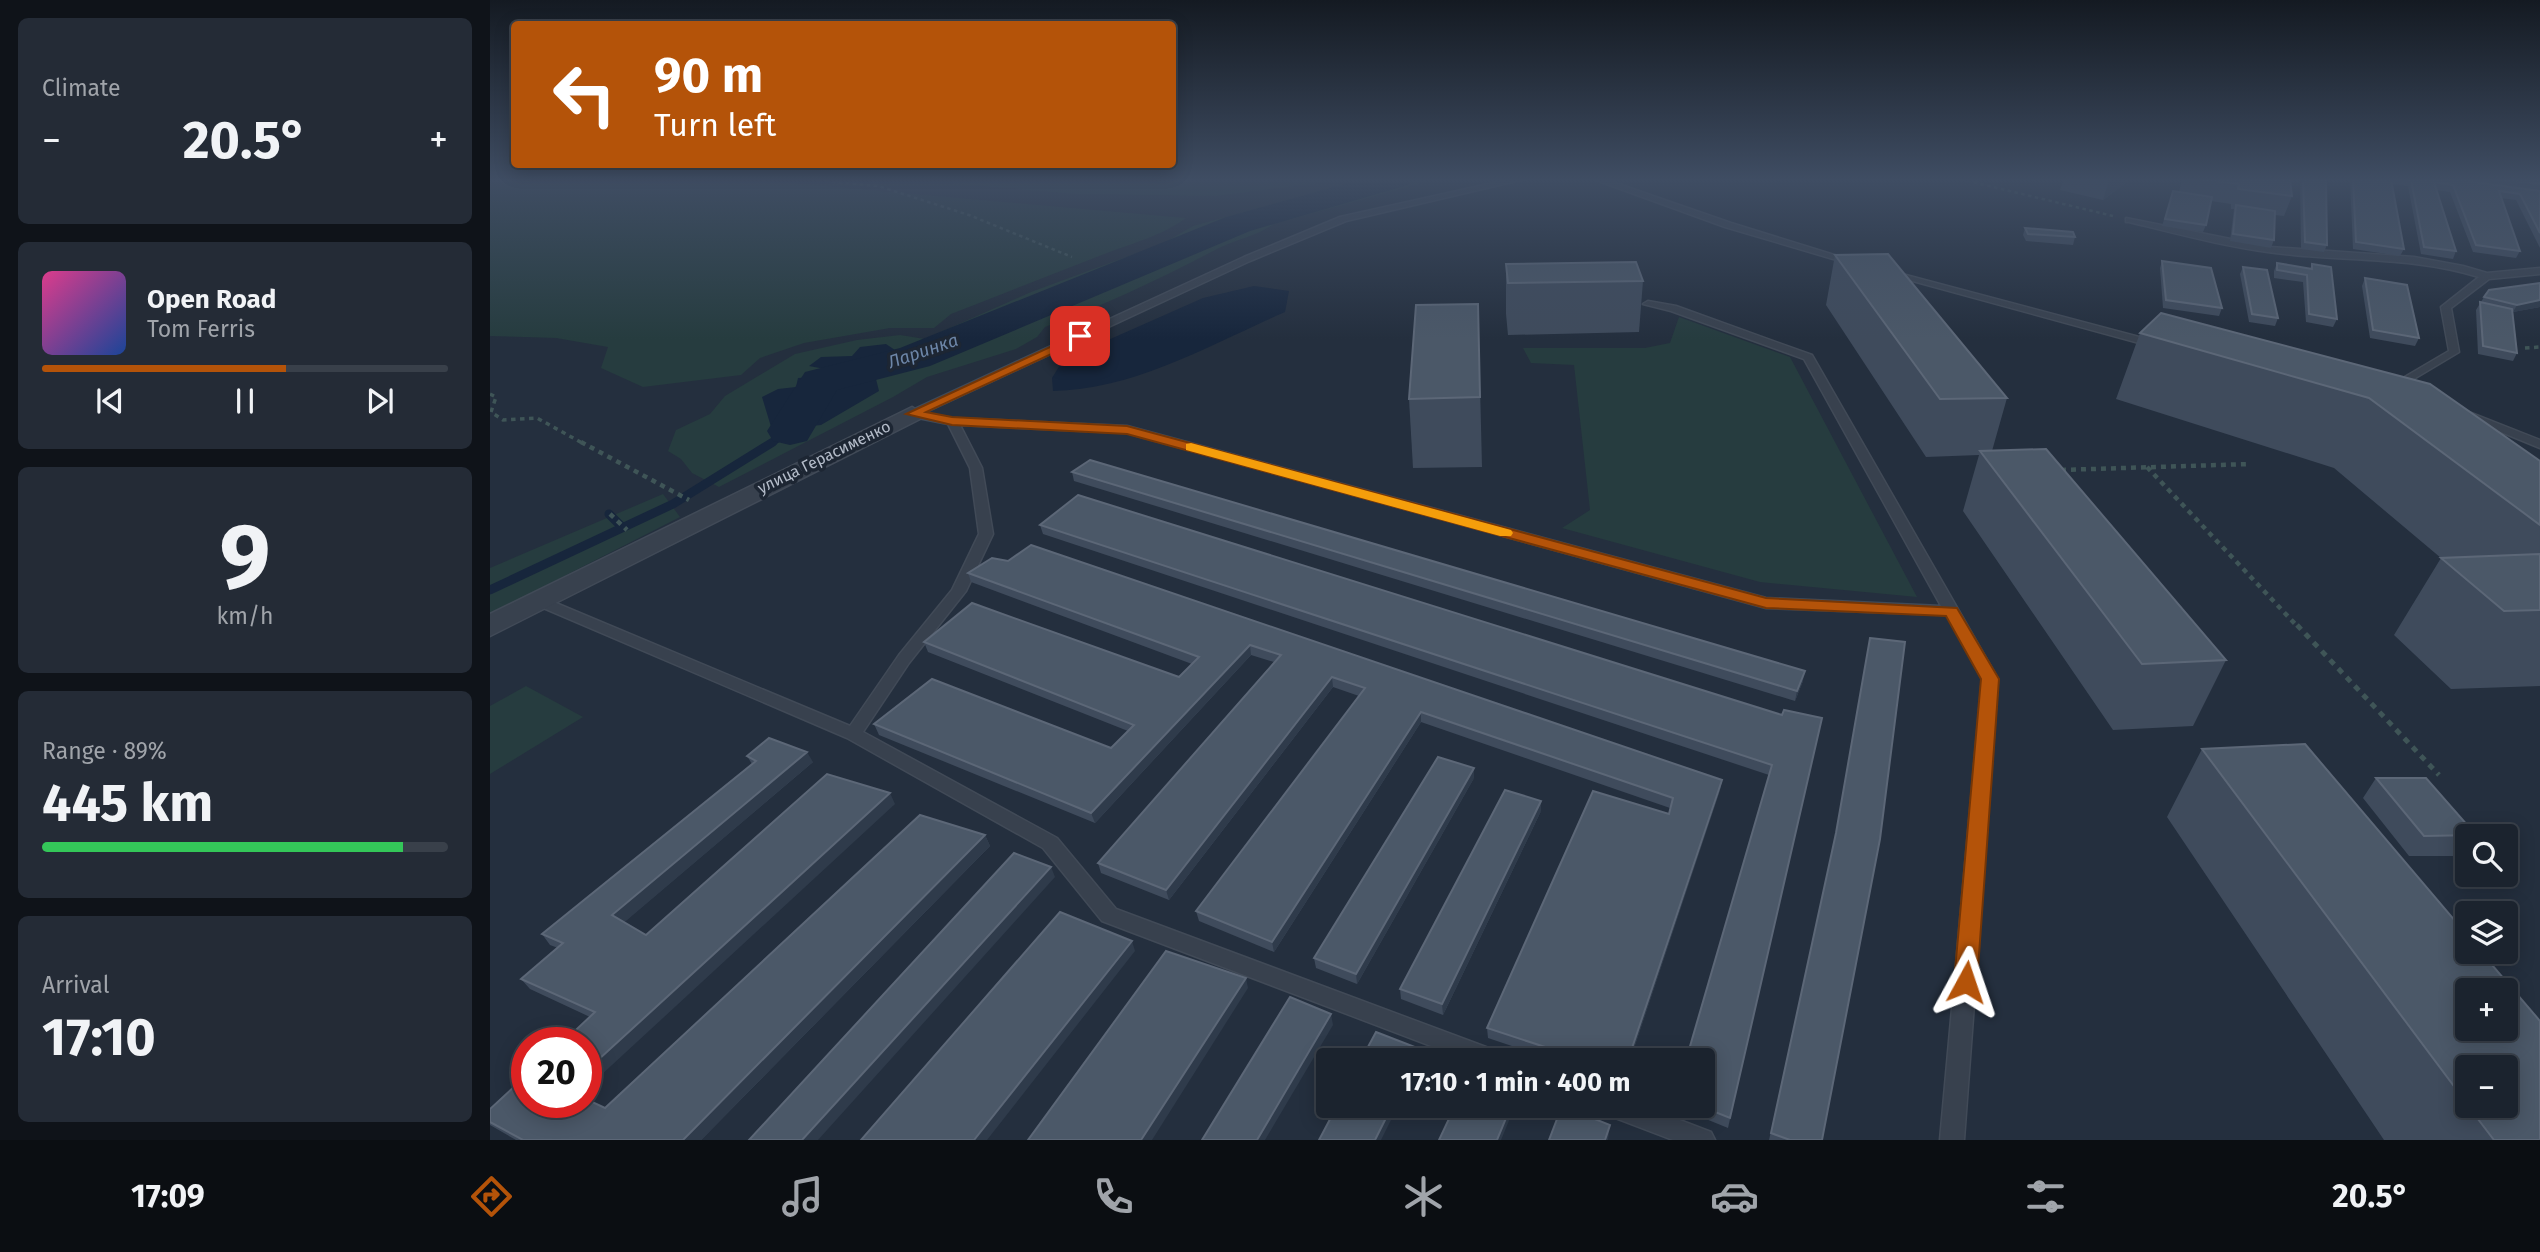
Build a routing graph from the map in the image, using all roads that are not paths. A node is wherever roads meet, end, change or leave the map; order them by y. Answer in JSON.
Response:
{"nodes":[{"id":1,"x":1311,"y":232,"type":"edge"},
{"id":2,"x":1752,"y":232,"type":"edge"},
{"id":3,"x":2183,"y":232,"type":"edge"},
{"id":4,"x":1869,"y":267,"type":"edge"},
{"id":5,"x":1882,"y":270,"type":"edge"},
{"id":6,"x":2540,"y":271,"type":"edge"},
{"id":7,"x":2486,"y":276,"type":"junction"},
{"id":8,"x":1648,"y":304,"type":"dead end"},
{"id":9,"x":2171,"y":348,"type":"edge"},
{"id":10,"x":2406,"y":382,"type":"edge"},
{"id":11,"x":2448,"y":407,"type":"edge"},
{"id":12,"x":912,"y":414,"type":"junction"},
{"id":13,"x":952,"y":421,"type":"junction"},
{"id":14,"x":2540,"y":444,"type":"edge"},
{"id":15,"x":539,"y":601,"type":"junction"},
{"id":16,"x":1951,"y":611,"type":"junction"},
{"id":17,"x":490,"y":626,"type":"edge"},
{"id":18,"x":853,"y":734,"type":"junction"},
{"id":19,"x":1462,"y":1048,"type":"edge"},
{"id":20,"x":1645,"y":1118,"type":"edge"},
{"id":21,"x":1703,"y":1140,"type":"edge"},
{"id":22,"x":1952,"y":1140,"type":"edge"}],
"edges":[{"from":1,"to":12,"type":"lane","name":"улица Герасименко"},
{"from":2,"to":4,"type":"lane"},
{"from":3,"to":7,"type":"lane"},
{"from":5,"to":9,"type":"lane"},
{"from":6,"to":7,"type":"lane"},
{"from":7,"to":10,"type":"lane"},
{"from":8,"to":16,"type":"lane"},
{"from":11,"to":14,"type":"lane"},
{"from":12,"to":13,"type":"lane"},
{"from":12,"to":15,"type":"street","name":"улица Герасименко"},
{"from":13,"to":16,"type":"lane"},
{"from":13,"to":18,"type":"lane"},
{"from":15,"to":17,"type":"street","name":"улица Герасименко"},
{"from":15,"to":18,"type":"lane"},
{"from":16,"to":22,"type":"lane"},
{"from":18,"to":19,"type":"lane"},
{"from":20,"to":21,"type":"lane"}]}
